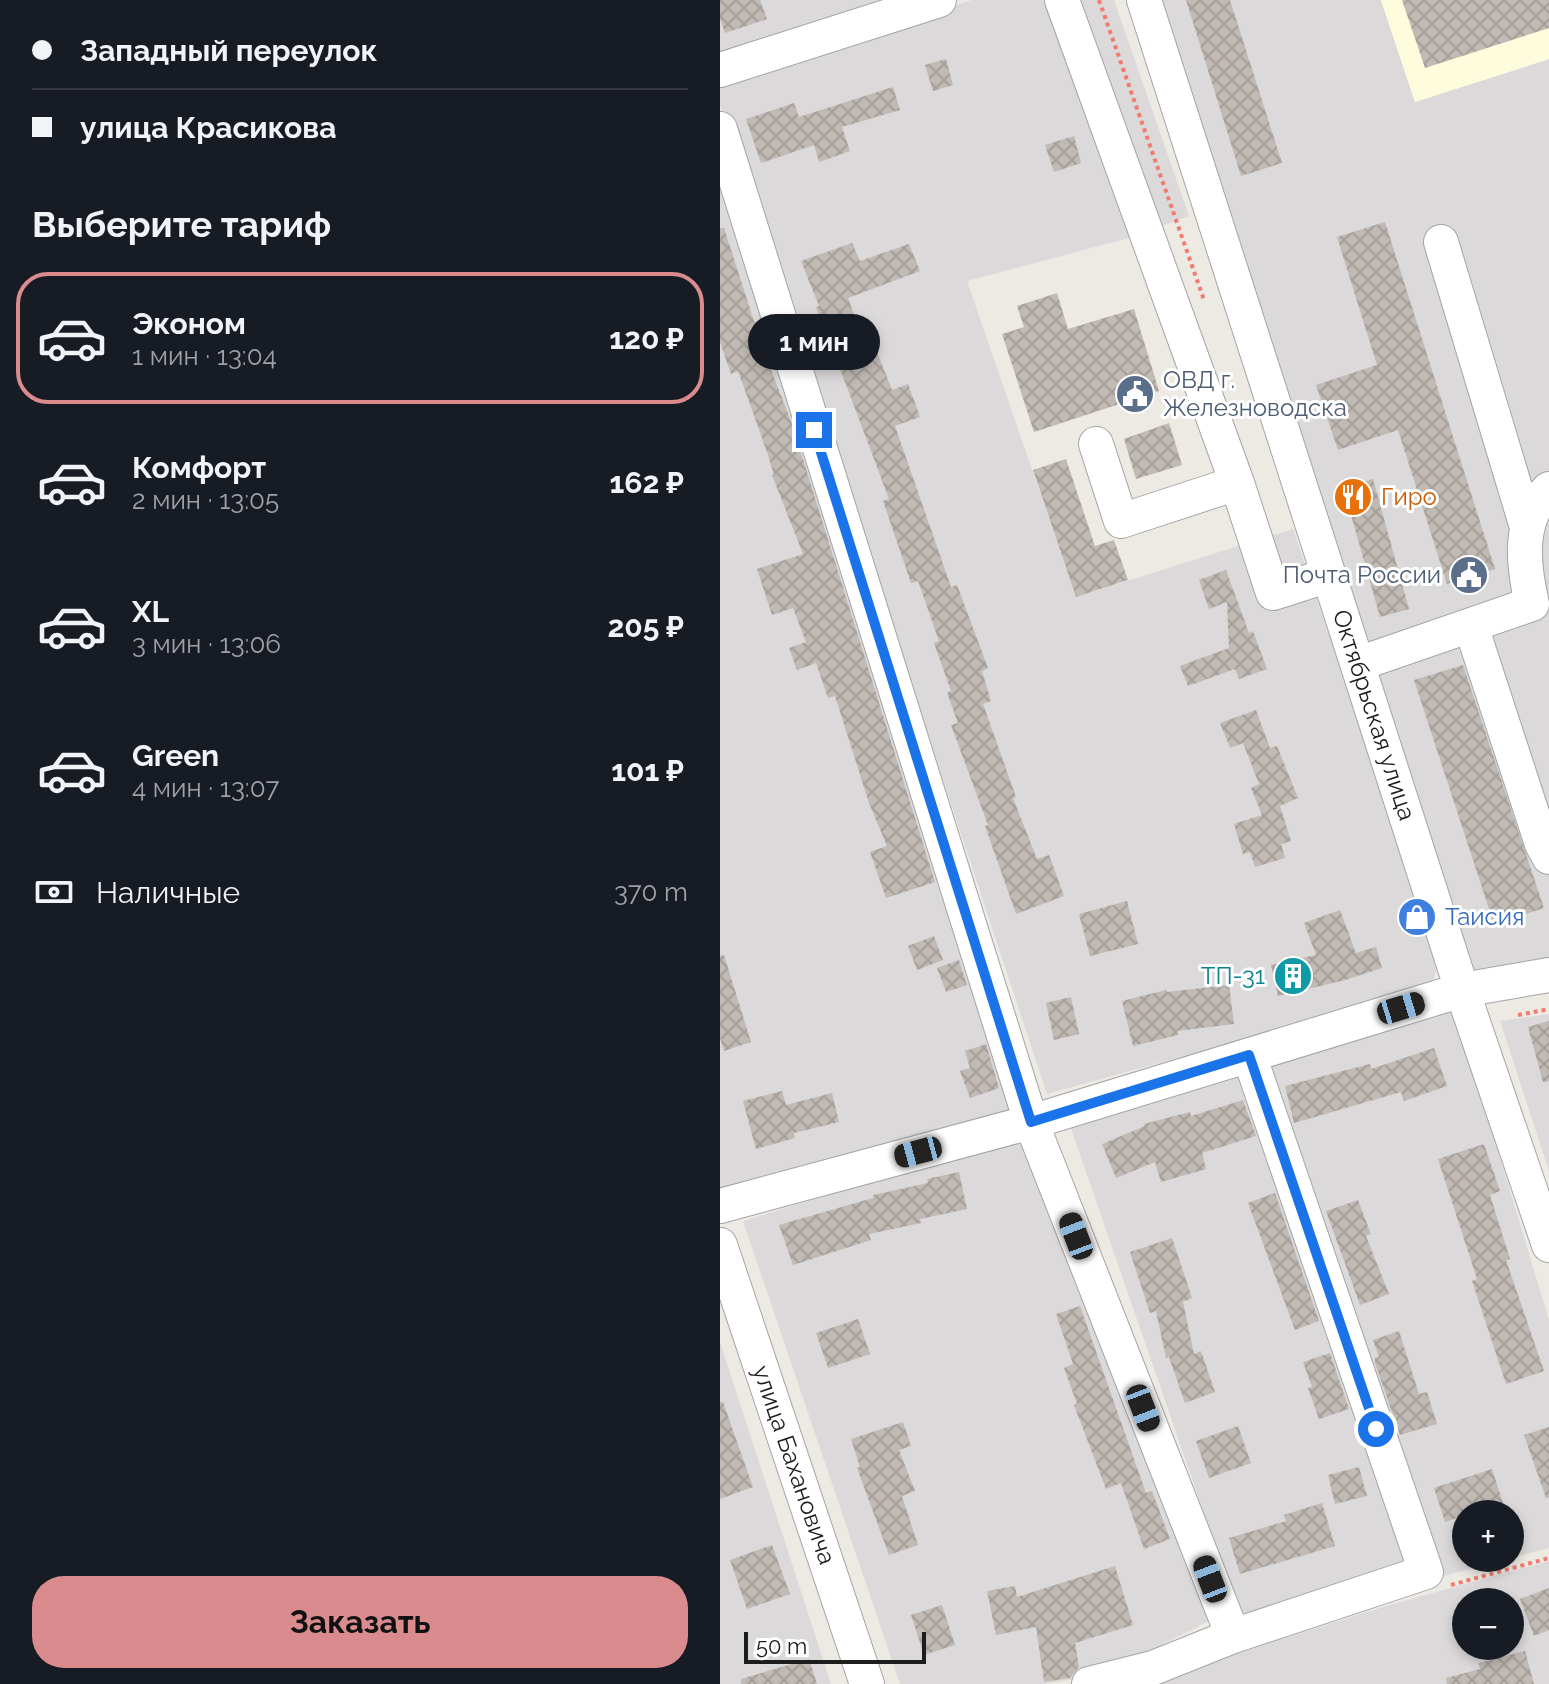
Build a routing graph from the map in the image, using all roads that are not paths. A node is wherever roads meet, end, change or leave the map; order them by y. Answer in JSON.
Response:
{"nodes":[{"id":1,"x":939,"y":0,"type":"edge"},
{"id":2,"x":1062,"y":0,"type":"edge"},
{"id":3,"x":1144,"y":0,"type":"edge"},
{"id":4,"x":720,"y":70,"type":"edge"},
{"id":5,"x":720,"y":129,"type":"edge"},
{"id":6,"x":1438,"y":252,"type":"dead end"},
{"id":7,"x":1096,"y":444,"type":"dead end"},
{"id":8,"x":1237,"y":483,"type":"junction"},
{"id":9,"x":1549,"y":489,"type":"edge"},
{"id":10,"x":1519,"y":517,"type":"junction"},
{"id":11,"x":1329,"y":575,"type":"junction"},
{"id":12,"x":1541,"y":612,"type":"edge"},
{"id":13,"x":1471,"y":626,"type":"junction"},
{"id":14,"x":1358,"y":664,"type":"junction"},
{"id":15,"x":1549,"y":857,"type":"edge"},
{"id":16,"x":1549,"y":975,"type":"edge"},
{"id":17,"x":1462,"y":990,"type":"junction"},
{"id":18,"x":1249,"y":1055,"type":"junction"},
{"id":19,"x":1031,"y":1122,"type":"junction"},
{"id":20,"x":720,"y":1206,"type":"edge"},
{"id":21,"x":720,"y":1245,"type":"edge"},
{"id":22,"x":1549,"y":1245,"type":"edge"},
{"id":23,"x":1233,"y":1636,"type":"junction"},
{"id":24,"x":867,"y":1684,"type":"edge"},
{"id":25,"x":1089,"y":1684,"type":"edge"}],
"edges":[{"from":1,"to":4,"type":"street"},
{"from":2,"to":8,"type":"street"},
{"from":3,"to":11,"type":"street","name":"Октябрьская улица"},
{"from":5,"to":19,"type":"street"},
{"from":6,"to":10,"type":"street"},
{"from":7,"to":8,"type":"street"},
{"from":8,"to":11,"type":"street"},
{"from":9,"to":10,"type":"street"},
{"from":10,"to":12,"type":"street"},
{"from":11,"to":14,"type":"street","name":"Октябрьская улица"},
{"from":12,"to":13,"type":"street"},
{"from":13,"to":14,"type":"street"},
{"from":13,"to":15,"type":"street"},
{"from":14,"to":17,"type":"street","name":"Октябрьская улица"},
{"from":16,"to":17,"type":"street"},
{"from":17,"to":18,"type":"street"},
{"from":17,"to":22,"type":"street","name":"Октябрьская улица"},
{"from":18,"to":19,"type":"street"},
{"from":18,"to":23,"type":"street"},
{"from":19,"to":20,"type":"street"},
{"from":19,"to":23,"type":"street"},
{"from":21,"to":24,"type":"street","name":"улица Бахановича"},
{"from":23,"to":25,"type":"street"}]}
